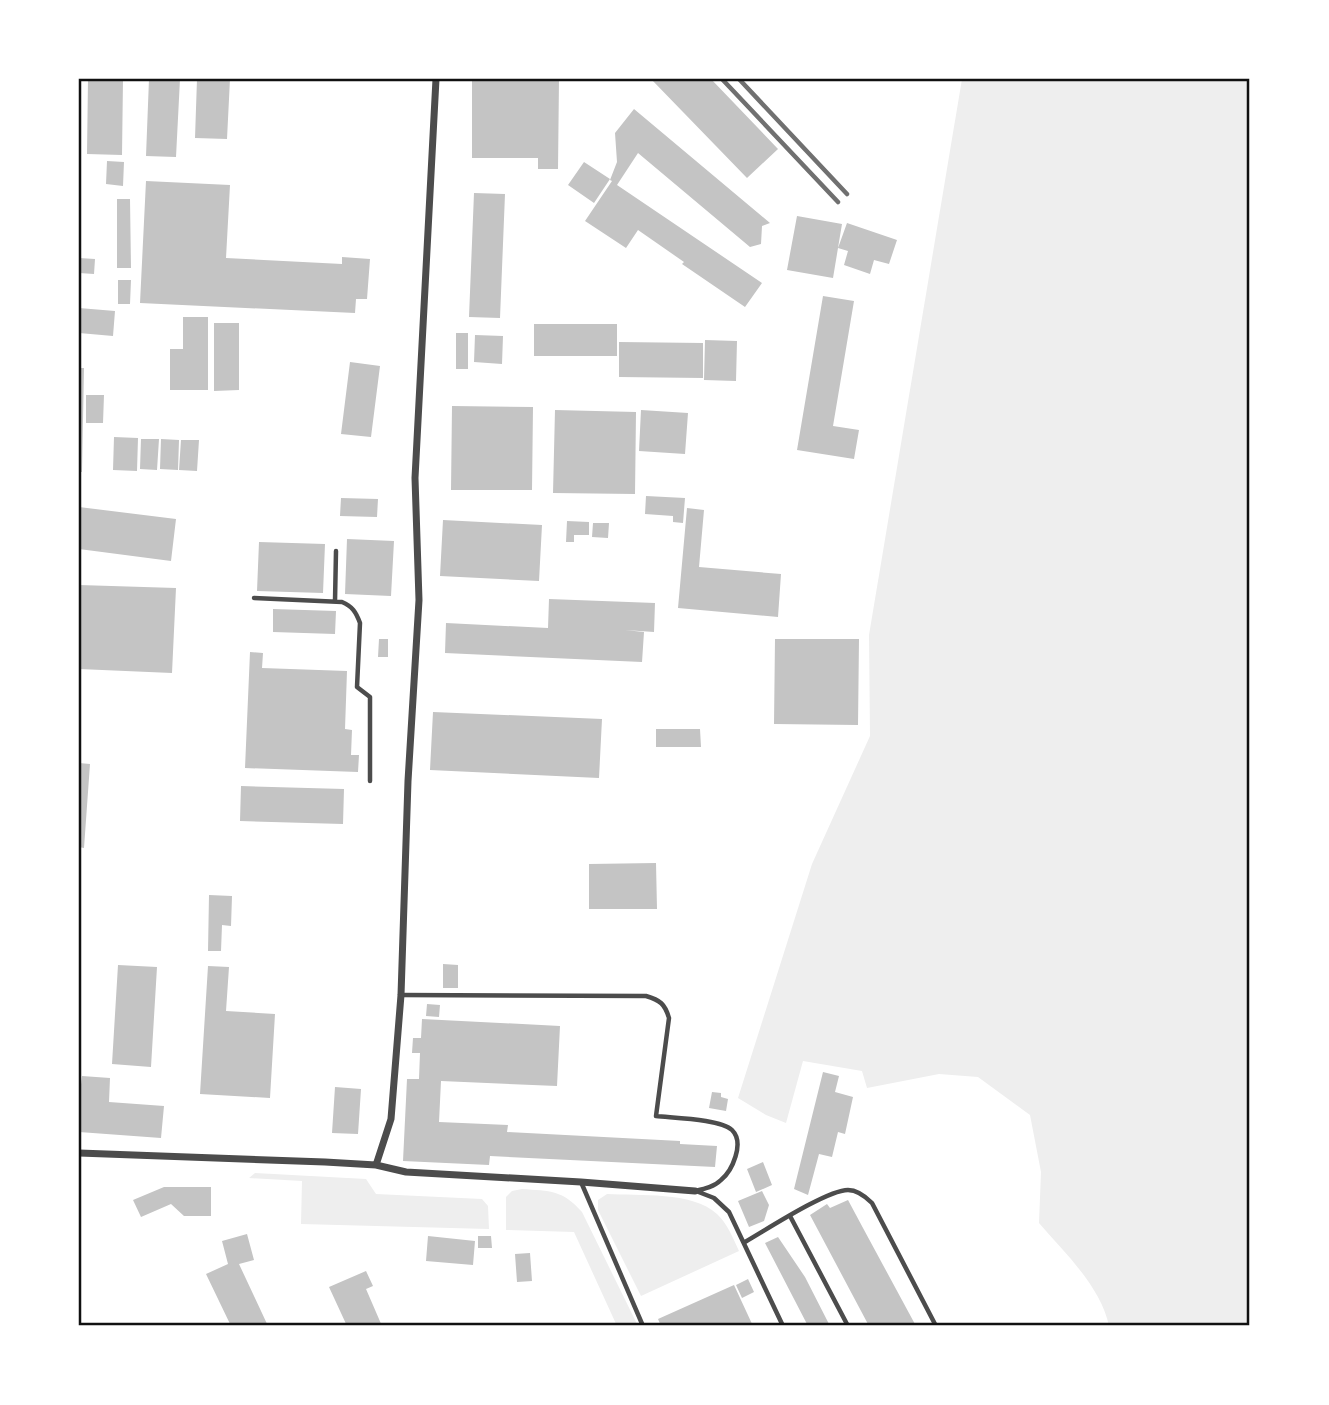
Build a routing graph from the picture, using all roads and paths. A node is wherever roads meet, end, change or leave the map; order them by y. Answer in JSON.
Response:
{"nodes":[{"id":1,"x":436,"y":79,"type":"edge"},
{"id":2,"x":336,"y":551,"type":"dead end"},
{"id":3,"x":254,"y":598,"type":"dead end"},
{"id":4,"x":335,"y":601,"type":"junction"},
{"id":5,"x":370,"y":781,"type":"dead end"},
{"id":6,"x":401,"y":995,"type":"junction"},
{"id":7,"x":79,"y":1153,"type":"edge"},
{"id":8,"x":376,"y":1165,"type":"junction"},
{"id":9,"x":581,"y":1182,"type":"junction"},
{"id":10,"x":695,"y":1191,"type":"junction"},
{"id":11,"x":790,"y":1216,"type":"junction"},
{"id":12,"x":745,"y":1242,"type":"junction"},
{"id":13,"x":643,"y":1326,"type":"edge"},
{"id":14,"x":783,"y":1326,"type":"edge"},
{"id":15,"x":848,"y":1326,"type":"edge"},
{"id":16,"x":936,"y":1326,"type":"edge"}],
"edges":[{"from":1,"to":6,"type":"street"},
{"from":2,"to":4,"type":"lane"},
{"from":3,"to":4,"type":"lane"},
{"from":4,"to":5,"type":"lane"},
{"from":6,"to":8,"type":"street"},
{"from":6,"to":10,"type":"lane"},
{"from":7,"to":8,"type":"street"},
{"from":8,"to":9,"type":"street"},
{"from":9,"to":10,"type":"street"},
{"from":9,"to":13,"type":"lane"},
{"from":10,"to":12,"type":"lane"},
{"from":11,"to":12,"type":"lane"},
{"from":11,"to":15,"type":"lane"},
{"from":11,"to":16,"type":"lane"},
{"from":12,"to":14,"type":"lane"}]}
